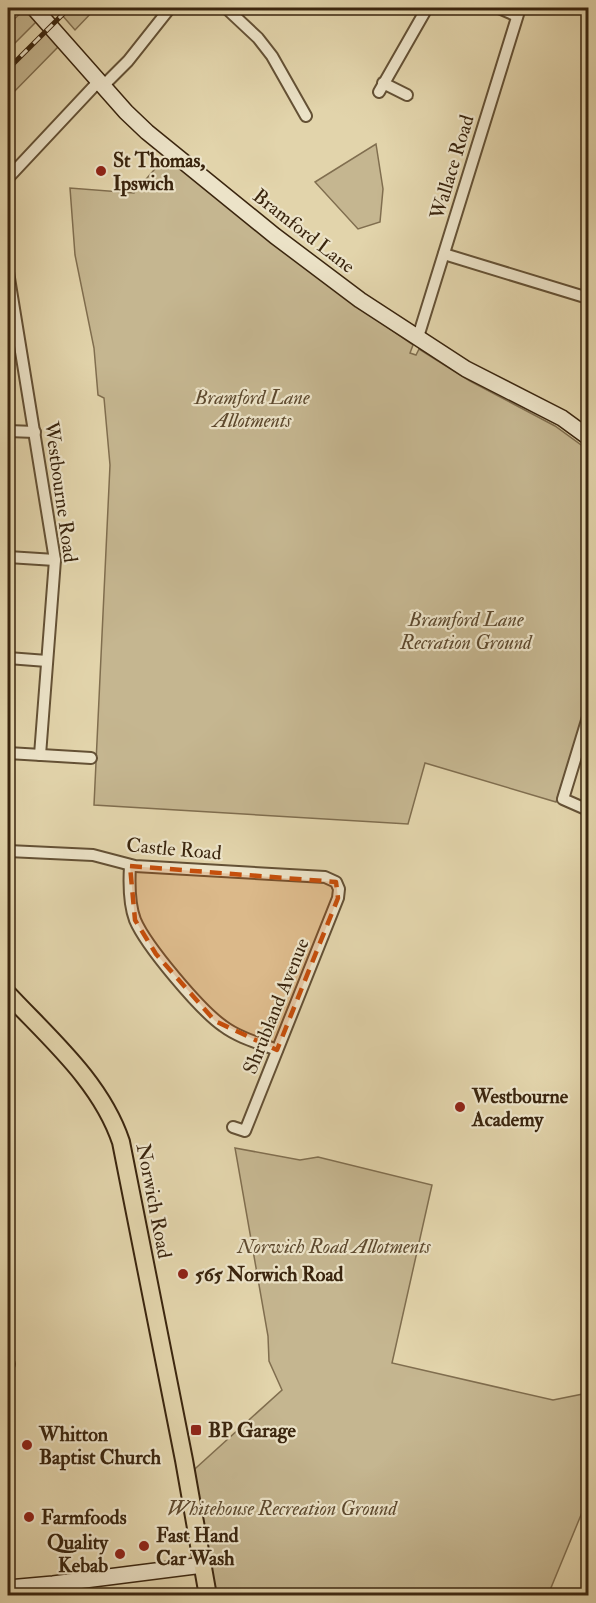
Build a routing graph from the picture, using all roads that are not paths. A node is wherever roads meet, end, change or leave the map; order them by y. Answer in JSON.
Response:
{"nodes":[{"id":1,"x":13,"y":8,"type":"edge"},
{"id":2,"x":34,"y":8,"type":"edge"},
{"id":3,"x":170,"y":8,"type":"edge"},
{"id":4,"x":226,"y":8,"type":"edge"},
{"id":5,"x":427,"y":8,"type":"edge"},
{"id":6,"x":499,"y":8,"type":"edge"},
{"id":7,"x":8,"y":12,"type":"edge"},
{"id":8,"x":519,"y":12,"type":"edge"},
{"id":9,"x":100,"y":85,"type":"junction"},
{"id":10,"x":407,"y":95,"type":"dead end"},
{"id":11,"x":306,"y":116,"type":"dead end"},
{"id":12,"x":8,"y":178,"type":"edge"},
{"id":13,"x":444,"y":254,"type":"junction"},
{"id":14,"x":8,"y":272,"type":"edge"},
{"id":15,"x":588,"y":298,"type":"edge"},
{"id":16,"x":418,"y":337,"type":"junction"},
{"id":17,"x":8,"y":431,"type":"edge"},
{"id":18,"x":34,"y":432,"type":"junction"},
{"id":19,"x":588,"y":436,"type":"edge"},
{"id":20,"x":8,"y":557,"type":"edge"},
{"id":21,"x":55,"y":560,"type":"junction"},
{"id":22,"x":8,"y":658,"type":"edge"},
{"id":23,"x":47,"y":661,"type":"junction"},
{"id":24,"x":588,"y":717,"type":"edge"},
{"id":25,"x":8,"y":753,"type":"edge"},
{"id":26,"x":40,"y":755,"type":"junction"},
{"id":27,"x":91,"y":758,"type":"dead end"},
{"id":28,"x":588,"y":810,"type":"edge"},
{"id":29,"x":8,"y":851,"type":"edge"},
{"id":30,"x":130,"y":866,"type":"junction"},
{"id":31,"x":336,"y":882,"type":"joint"},
{"id":32,"x":8,"y":994,"type":"edge"},
{"id":33,"x":277,"y":1050,"type":"junction"},
{"id":34,"x":233,"y":1127,"type":"dead end"},
{"id":35,"x":203,"y":1564,"type":"junction"},
{"id":36,"x":8,"y":1588,"type":"edge"},
{"id":37,"x":208,"y":1596,"type":"edge"}],
"edges":[{"from":1,"to":7,"type":"street"},
{"from":2,"to":9,"type":"street","name":"Bramford Lane"},
{"from":3,"to":9,"type":"street"},
{"from":4,"to":11,"type":"street"},
{"from":5,"to":10,"type":"street"},
{"from":6,"to":8,"type":"street"},
{"from":8,"to":13,"type":"street","name":"Wallace Road"},
{"from":9,"to":12,"type":"street"},
{"from":9,"to":16,"type":"street","name":"Bramford Lane"},
{"from":13,"to":15,"type":"street"},
{"from":13,"to":16,"type":"street","name":"Wallace Road"},
{"from":14,"to":18,"type":"street","name":"Westbourne Road"},
{"from":16,"to":19,"type":"street","name":"Bramford Lane"},
{"from":17,"to":18,"type":"street"},
{"from":18,"to":21,"type":"street","name":"Westbourne Road"},
{"from":20,"to":21,"type":"street"},
{"from":21,"to":23,"type":"street","name":"Westbourne Road"},
{"from":22,"to":23,"type":"street"},
{"from":23,"to":26,"type":"street","name":"Westbourne Road"},
{"from":24,"to":28,"type":"street"},
{"from":25,"to":26,"type":"street"},
{"from":26,"to":27,"type":"street"},
{"from":29,"to":30,"type":"street","name":"Castle Road"},
{"from":30,"to":31,"type":"street","name":"Castle Road"},
{"from":30,"to":33,"type":"street"},
{"from":31,"to":33,"type":"street","name":"Shrubland Avenue"},
{"from":32,"to":35,"type":"main road","name":"Norwich Road"},
{"from":33,"to":34,"type":"street","name":"Shrubland Avenue"},
{"from":35,"to":36,"type":"street"},
{"from":35,"to":37,"type":"main road","name":"Norwich Road"}]}
